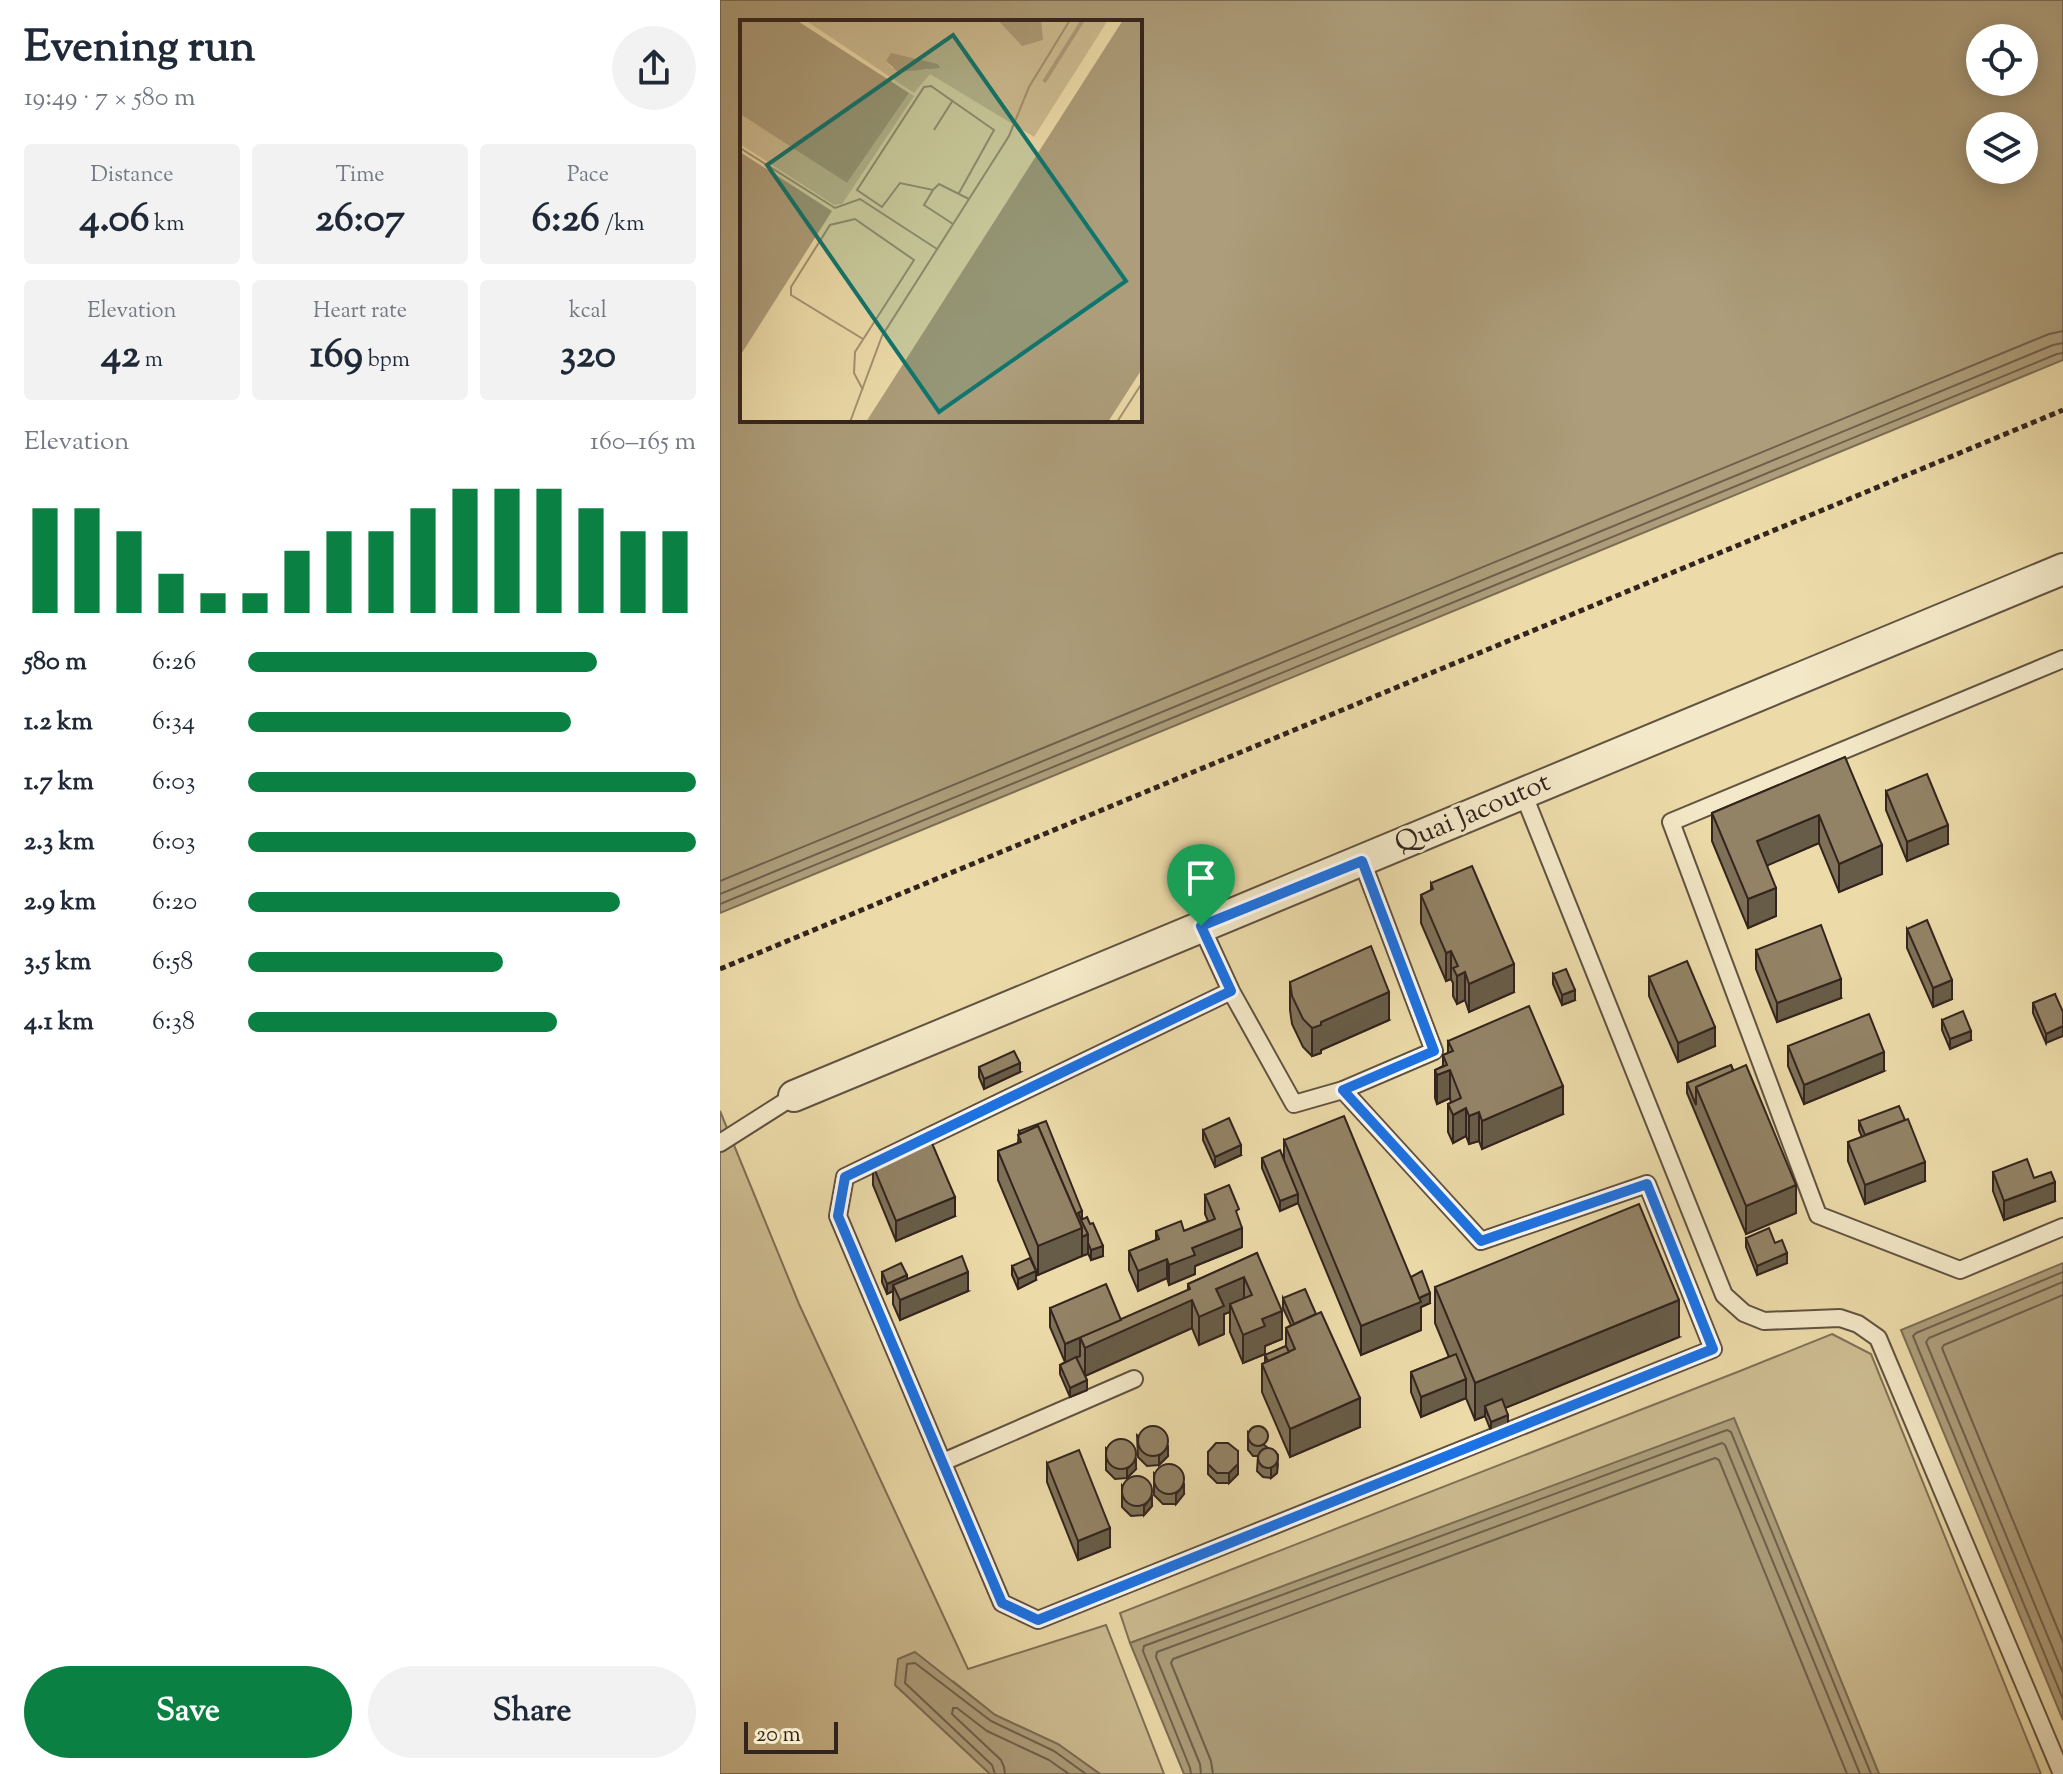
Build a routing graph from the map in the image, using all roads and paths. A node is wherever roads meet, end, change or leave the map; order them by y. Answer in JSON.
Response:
{"nodes":[{"id":1,"x":2063,"y":410,"type":"edge"},
{"id":2,"x":2063,"y":569,"type":"edge"},
{"id":3,"x":2063,"y":659,"type":"edge"},
{"id":4,"x":1523,"y":793,"type":"junction"},
{"id":5,"x":1362,"y":861,"type":"junction"},
{"id":6,"x":1201,"y":926,"type":"junction"},
{"id":7,"x":720,"y":969,"type":"edge"},
{"id":8,"x":1231,"y":991,"type":"junction"},
{"id":9,"x":1343,"y":1090,"type":"junction"},
{"id":10,"x":794,"y":1096,"type":"joint"},
{"id":11,"x":720,"y":1143,"type":"edge"},
{"id":12,"x":2063,"y":1227,"type":"edge"},
{"id":13,"x":1134,"y":1379,"type":"dead end"},
{"id":14,"x":943,"y":1462,"type":"junction"},
{"id":15,"x":2062,"y":1774,"type":"edge"}],
"edges":[{"from":1,"to":7,"type":"path"},
{"from":2,"to":4,"type":"street","name":"Quai Jacoutot"},
{"from":3,"to":12,"type":"lane"},
{"from":4,"to":5,"type":"street","name":"Quai Jacoutot"},
{"from":4,"to":15,"type":"lane"},
{"from":5,"to":6,"type":"street","name":"Quai Jacoutot"},
{"from":5,"to":9,"type":"lane"},
{"from":6,"to":8,"type":"lane"},
{"from":6,"to":10,"type":"street","name":"Quai Jacoutot"},
{"from":8,"to":9,"type":"lane"},
{"from":8,"to":14,"type":"lane"},
{"from":9,"to":14,"type":"lane"},
{"from":10,"to":11,"type":"lane"},
{"from":13,"to":14,"type":"lane"}]}
